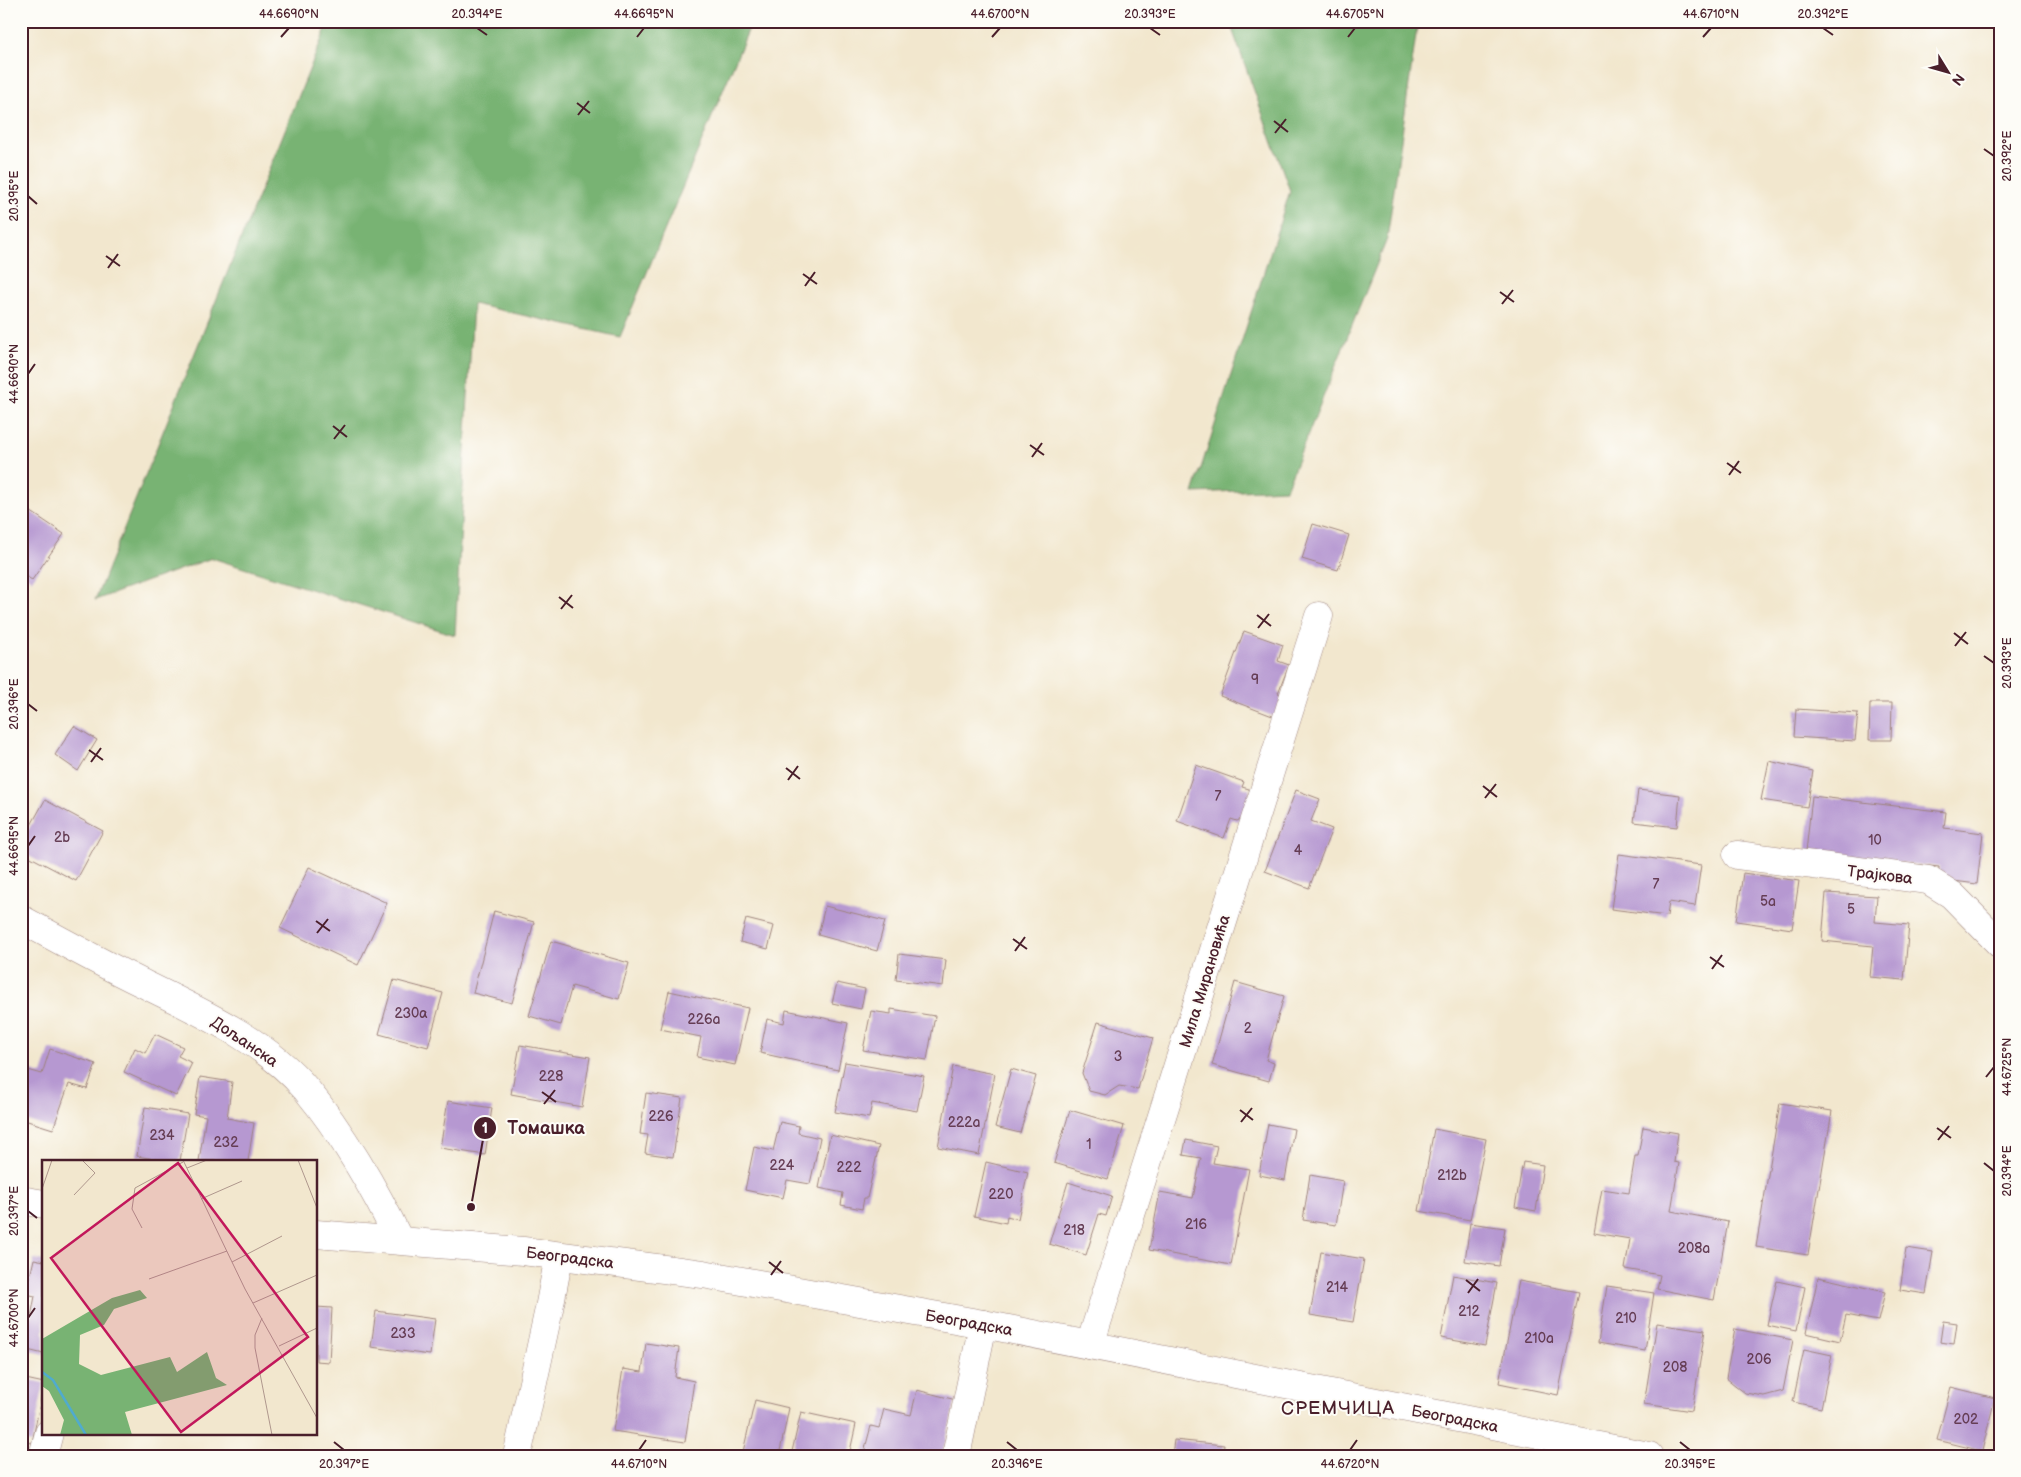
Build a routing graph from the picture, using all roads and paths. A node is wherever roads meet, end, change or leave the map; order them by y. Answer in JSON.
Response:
{"nodes":[{"id":1,"x":1319,"y":616,"type":"dead end"},
{"id":2,"x":1737,"y":855,"type":"dead end"},
{"id":3,"x":21,"y":919,"type":"edge"},
{"id":4,"x":2000,"y":944,"type":"edge"},
{"id":5,"x":21,"y":1200,"type":"edge"},
{"id":6,"x":42,"y":1204,"type":"edge"},
{"id":7,"x":318,"y":1234,"type":"edge"},
{"id":8,"x":398,"y":1240,"type":"junction"},
{"id":9,"x":559,"y":1256,"type":"junction"},
{"id":10,"x":983,"y":1324,"type":"junction"},
{"id":11,"x":1090,"y":1345,"type":"junction"},
{"id":12,"x":49,"y":1434,"type":"edge"},
{"id":13,"x":1616,"y":1452,"type":"edge"},
{"id":14,"x":43,"y":1456,"type":"edge"},
{"id":15,"x":517,"y":1456,"type":"edge"},
{"id":16,"x":956,"y":1456,"type":"edge"},
{"id":17,"x":1649,"y":1456,"type":"edge"}],
"edges":[{"from":1,"to":11,"type":"street","name":"Мила Мирановића"},
{"from":2,"to":4,"type":"street","name":"Трајкова"},
{"from":3,"to":8,"type":"street","name":"Дољанска"},
{"from":5,"to":6,"type":"street"},
{"from":7,"to":8,"type":"street","name":"Београдска"},
{"from":8,"to":9,"type":"street","name":"Београдска"},
{"from":9,"to":10,"type":"street","name":"Београдска"},
{"from":9,"to":15,"type":"street"},
{"from":10,"to":11,"type":"street","name":"Београдска"},
{"from":10,"to":16,"type":"street"},
{"from":11,"to":13,"type":"street","name":"Београдска"},
{"from":12,"to":14,"type":"street"},
{"from":13,"to":17,"type":"street","name":"Београдска"}]}
